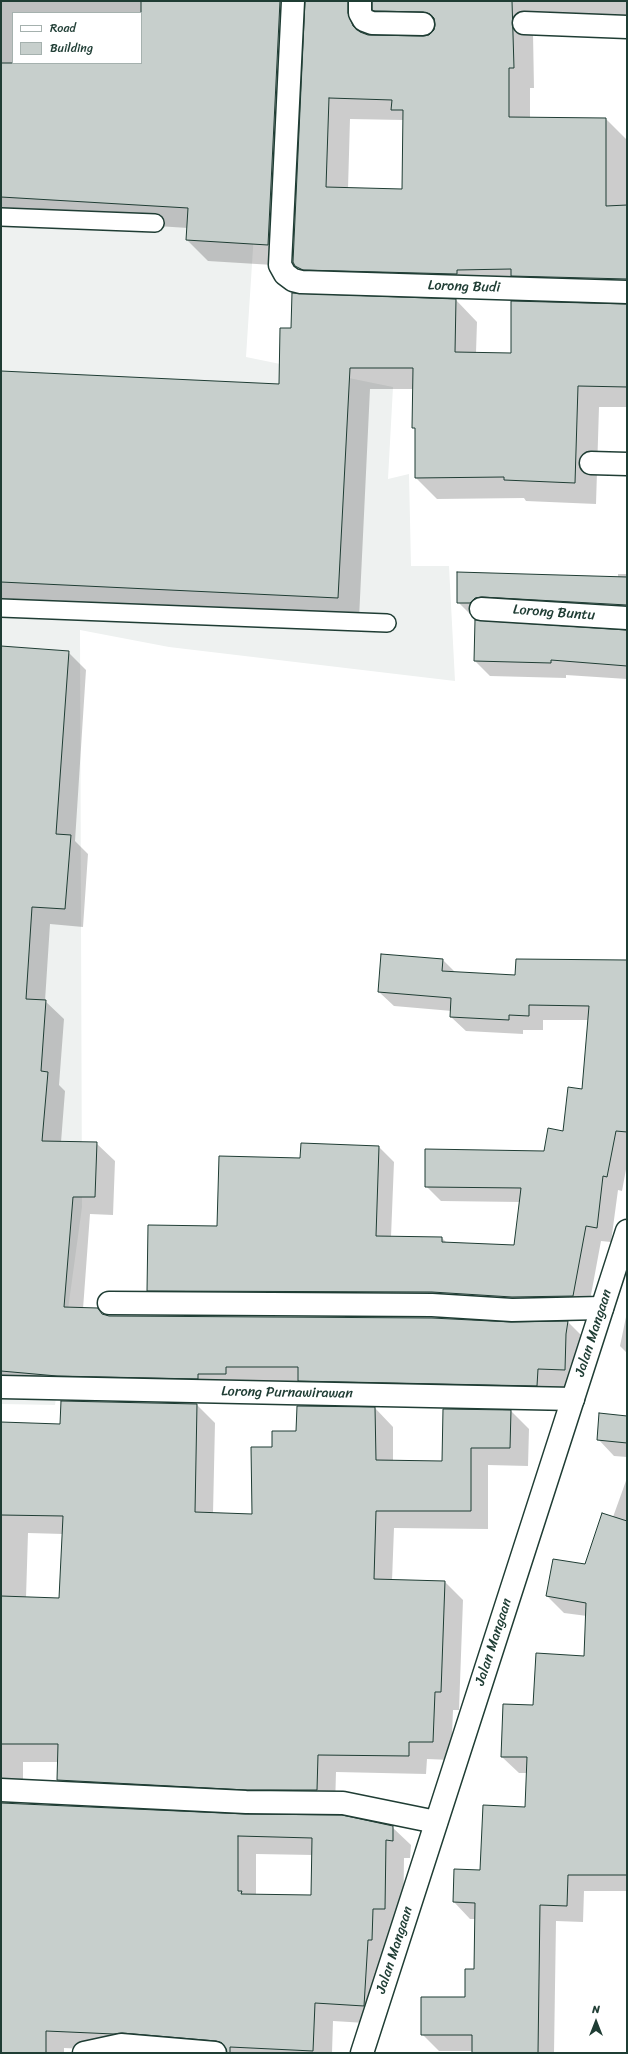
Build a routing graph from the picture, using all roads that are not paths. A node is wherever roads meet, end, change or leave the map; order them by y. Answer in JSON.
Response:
{"nodes":[{"id":1,"x":293,"y":1,"type":"edge"},
{"id":2,"x":360,"y":1,"type":"edge"},
{"id":3,"x":524,"y":23,"type":"dead end"},
{"id":4,"x":422,"y":24,"type":"dead end"},
{"id":5,"x":627,"y":27,"type":"edge"},
{"id":6,"x":1,"y":217,"type":"edge"},
{"id":7,"x":155,"y":223,"type":"dead end"},
{"id":8,"x":627,"y":292,"type":"edge"},
{"id":9,"x":591,"y":463,"type":"dead end"},
{"id":10,"x":627,"y":464,"type":"edge"},
{"id":11,"x":1,"y":608,"type":"edge"},
{"id":12,"x":482,"y":609,"type":"dead end"},
{"id":13,"x":627,"y":618,"type":"edge"},
{"id":14,"x":387,"y":622,"type":"dead end"},
{"id":15,"x":627,"y":1231,"type":"edge"},
{"id":16,"x":109,"y":1303,"type":"dead end"},
{"id":17,"x":602,"y":1308,"type":"junction"},
{"id":18,"x":1,"y":1387,"type":"edge"},
{"id":19,"x":572,"y":1399,"type":"junction"},
{"id":20,"x":1,"y":1790,"type":"edge"},
{"id":21,"x":436,"y":1822,"type":"junction"},
{"id":22,"x":84,"y":2053,"type":"edge"},
{"id":23,"x":215,"y":2053,"type":"edge"},
{"id":24,"x":362,"y":2053,"type":"edge"}],
"edges":[{"from":1,"to":8,"type":"street","name":"Lorong Budi"},
{"from":2,"to":4,"type":"street"},
{"from":3,"to":5,"type":"street"},
{"from":6,"to":7,"type":"lane"},
{"from":9,"to":10,"type":"street"},
{"from":11,"to":14,"type":"lane"},
{"from":12,"to":13,"type":"street","name":"Lorong Buntu"},
{"from":15,"to":17,"type":"street","name":"Jalan Mangaan"},
{"from":16,"to":17,"type":"street"},
{"from":17,"to":19,"type":"street","name":"Jalan Mangaan"},
{"from":18,"to":19,"type":"street","name":"Lorong Purnawirawan"},
{"from":19,"to":21,"type":"street","name":"Jalan Mangaan"},
{"from":20,"to":21,"type":"street"},
{"from":21,"to":24,"type":"street","name":"Jalan Mangaan"},
{"from":22,"to":23,"type":"street"}]}
